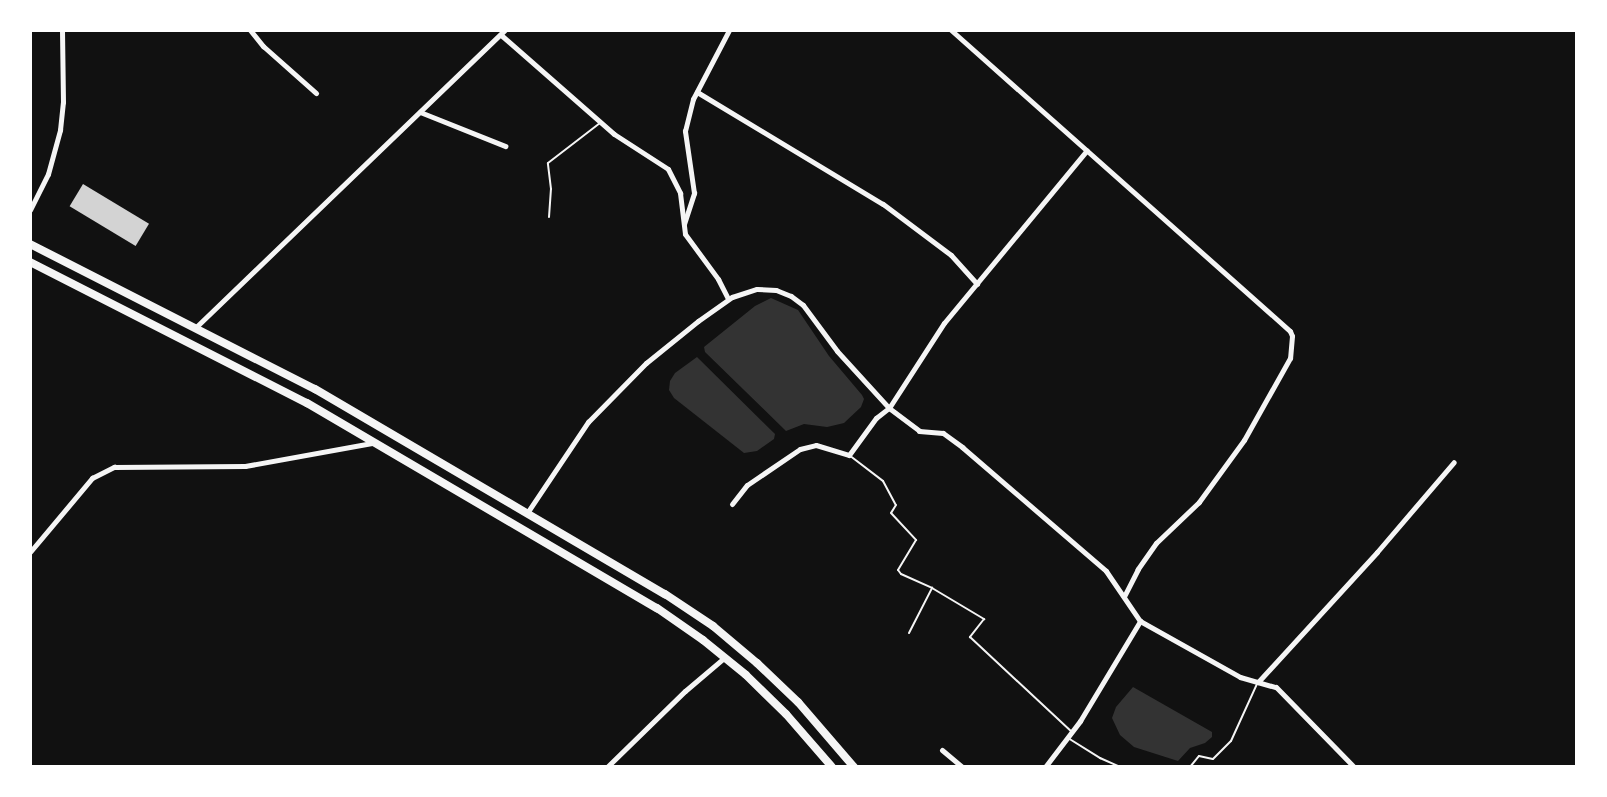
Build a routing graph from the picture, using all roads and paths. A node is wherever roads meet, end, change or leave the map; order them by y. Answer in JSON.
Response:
{"nodes":[{"id":1,"x":62,"y":30,"type":"edge"},
{"id":2,"x":250,"y":30,"type":"edge"},
{"id":3,"x":729,"y":30,"type":"edge"},
{"id":4,"x":951,"y":30,"type":"edge"},
{"id":5,"x":503,"y":32,"type":"edge"},
{"id":6,"x":697,"y":92,"type":"junction"},
{"id":7,"x":316,"y":93,"type":"dead end"},
{"id":8,"x":420,"y":112,"type":"junction"},
{"id":9,"x":601,"y":123,"type":"junction"},
{"id":10,"x":505,"y":146,"type":"dead end"},
{"id":11,"x":1087,"y":150,"type":"junction"},
{"id":12,"x":30,"y":210,"type":"edge"},
{"id":13,"x":549,"y":217,"type":"dead end"},
{"id":14,"x":683,"y":225,"type":"junction"},
{"id":15,"x":30,"y":244,"type":"edge"},
{"id":16,"x":30,"y":262,"type":"edge"},
{"id":17,"x":977,"y":284,"type":"junction"},
{"id":18,"x":728,"y":299,"type":"junction"},
{"id":19,"x":195,"y":328,"type":"junction"},
{"id":20,"x":889,"y":408,"type":"junction"},
{"id":21,"x":374,"y":442,"type":"junction"},
{"id":22,"x":849,"y":456,"type":"junction"},
{"id":23,"x":1454,"y":462,"type":"dead end"},
{"id":24,"x":732,"y":504,"type":"dead end"},
{"id":25,"x":527,"y":513,"type":"junction"},
{"id":26,"x":30,"y":552,"type":"edge"},
{"id":27,"x":932,"y":588,"type":"junction"},
{"id":28,"x":1124,"y":597,"type":"junction"},
{"id":29,"x":1140,"y":621,"type":"junction"},
{"id":30,"x":909,"y":633,"type":"dead end"},
{"id":31,"x":725,"y":657,"type":"junction"},
{"id":32,"x":1258,"y":682,"type":"junction"},
{"id":33,"x":1070,"y":735,"type":"junction"},
{"id":34,"x":942,"y":750,"type":"dead end"},
{"id":35,"x":608,"y":767,"type":"edge"},
{"id":36,"x":832,"y":767,"type":"edge"},
{"id":37,"x":854,"y":767,"type":"edge"},
{"id":38,"x":962,"y":767,"type":"edge"},
{"id":39,"x":1045,"y":767,"type":"edge"},
{"id":40,"x":1120,"y":767,"type":"edge"},
{"id":41,"x":1190,"y":767,"type":"edge"},
{"id":42,"x":1354,"y":767,"type":"edge"}],
"edges":[{"from":1,"to":12,"type":"street"},
{"from":2,"to":7,"type":"street"},
{"from":3,"to":6,"type":"street"},
{"from":4,"to":11,"type":"street"},
{"from":5,"to":8,"type":"street"},
{"from":5,"to":9,"type":"street"},
{"from":6,"to":14,"type":"street"},
{"from":6,"to":17,"type":"street"},
{"from":8,"to":10,"type":"street"},
{"from":8,"to":19,"type":"street"},
{"from":9,"to":13,"type":"lane"},
{"from":9,"to":14,"type":"street"},
{"from":11,"to":17,"type":"street"},
{"from":11,"to":28,"type":"street"},
{"from":14,"to":18,"type":"street"},
{"from":15,"to":19,"type":"highway"},
{"from":16,"to":21,"type":"highway"},
{"from":17,"to":20,"type":"street"},
{"from":18,"to":20,"type":"street"},
{"from":18,"to":25,"type":"street"},
{"from":19,"to":25,"type":"highway"},
{"from":20,"to":22,"type":"street"},
{"from":20,"to":28,"type":"street"},
{"from":21,"to":26,"type":"street"},
{"from":21,"to":31,"type":"highway"},
{"from":22,"to":24,"type":"street"},
{"from":22,"to":27,"type":"lane"},
{"from":23,"to":32,"type":"street"},
{"from":25,"to":37,"type":"highway"},
{"from":27,"to":30,"type":"lane"},
{"from":27,"to":33,"type":"lane"},
{"from":28,"to":29,"type":"street"},
{"from":29,"to":32,"type":"street"},
{"from":29,"to":33,"type":"street"},
{"from":31,"to":35,"type":"street"},
{"from":31,"to":36,"type":"highway"},
{"from":32,"to":41,"type":"lane"},
{"from":32,"to":42,"type":"street"},
{"from":33,"to":39,"type":"street"},
{"from":33,"to":40,"type":"lane"},
{"from":34,"to":38,"type":"street"}]}
